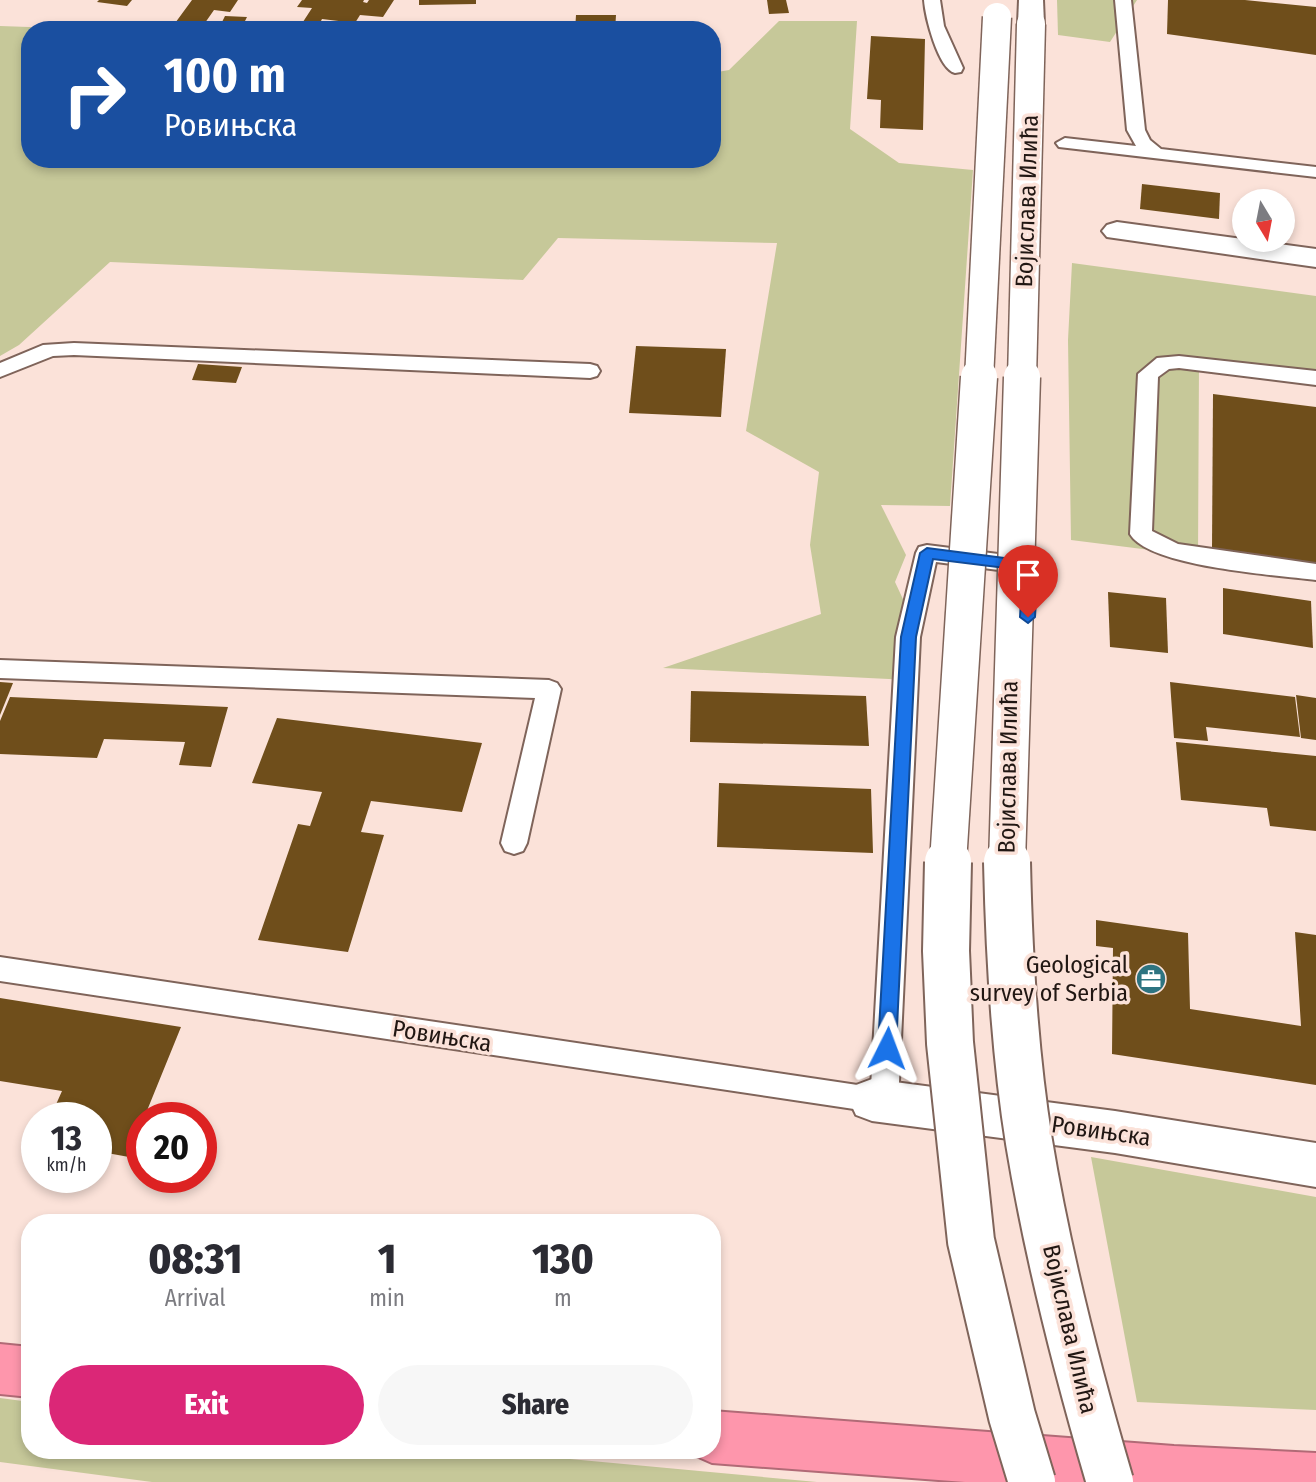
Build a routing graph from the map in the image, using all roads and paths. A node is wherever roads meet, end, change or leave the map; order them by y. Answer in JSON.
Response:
{"nodes":[{"id":1,"x":932,"y":0,"type":"edge"},
{"id":2,"x":1122,"y":0,"type":"edge"},
{"id":3,"x":1014,"y":10,"type":"edge"},
{"id":4,"x":955,"y":68,"type":"dead end"},
{"id":5,"x":1065,"y":143,"type":"dead end"},
{"id":6,"x":1157,"y":154,"type":"junction"},
{"id":7,"x":1316,"y":172,"type":"edge"},
{"id":8,"x":1117,"y":232,"type":"dead end"},
{"id":9,"x":1316,"y":258,"type":"edge"},
{"id":10,"x":0,"y":370,"type":"edge"},
{"id":11,"x":590,"y":371,"type":"dead end"},
{"id":12,"x":1316,"y":378,"type":"edge"},
{"id":13,"x":1316,"y":572,"type":"edge"},
{"id":14,"x":0,"y":669,"type":"edge"},
{"id":15,"x":1024,"y":695,"type":"dead end"},
{"id":16,"x":514,"y":844,"type":"dead end"},
{"id":17,"x":0,"y":969,"type":"edge"},
{"id":18,"x":878,"y":1102,"type":"junction"},
{"id":19,"x":1316,"y":1164,"type":"edge"},
{"id":20,"x":0,"y":1368,"type":"edge"},
{"id":21,"x":21,"y":1371,"type":"edge"},
{"id":22,"x":721,"y":1438,"type":"edge"},
{"id":23,"x":1316,"y":1479,"type":"edge"},
{"id":24,"x":1032,"y":1482,"type":"edge"},
{"id":25,"x":1110,"y":1482,"type":"edge"}],
"edges":[{"from":1,"to":4,"type":"lane"},
{"from":2,"to":6,"type":"lane"},
{"from":3,"to":24,"type":"main road","name":"Војислава Илића","bridge":true},
{"from":3,"to":25,"type":"main road","name":"Војислава Илића","bridge":true},
{"from":5,"to":6,"type":"lane"},
{"from":6,"to":7,"type":"lane"},
{"from":8,"to":9,"type":"main road"},
{"from":10,"to":11,"type":"lane"},
{"from":12,"to":13,"type":"lane"},
{"from":14,"to":16,"type":"lane"},
{"from":15,"to":18,"type":"lane"},
{"from":17,"to":18,"type":"lane","name":"Ровињска"},
{"from":18,"to":19,"type":"main road","name":"Ровињска"},
{"from":20,"to":21,"type":"highway"},
{"from":22,"to":23,"type":"highway"}]}
